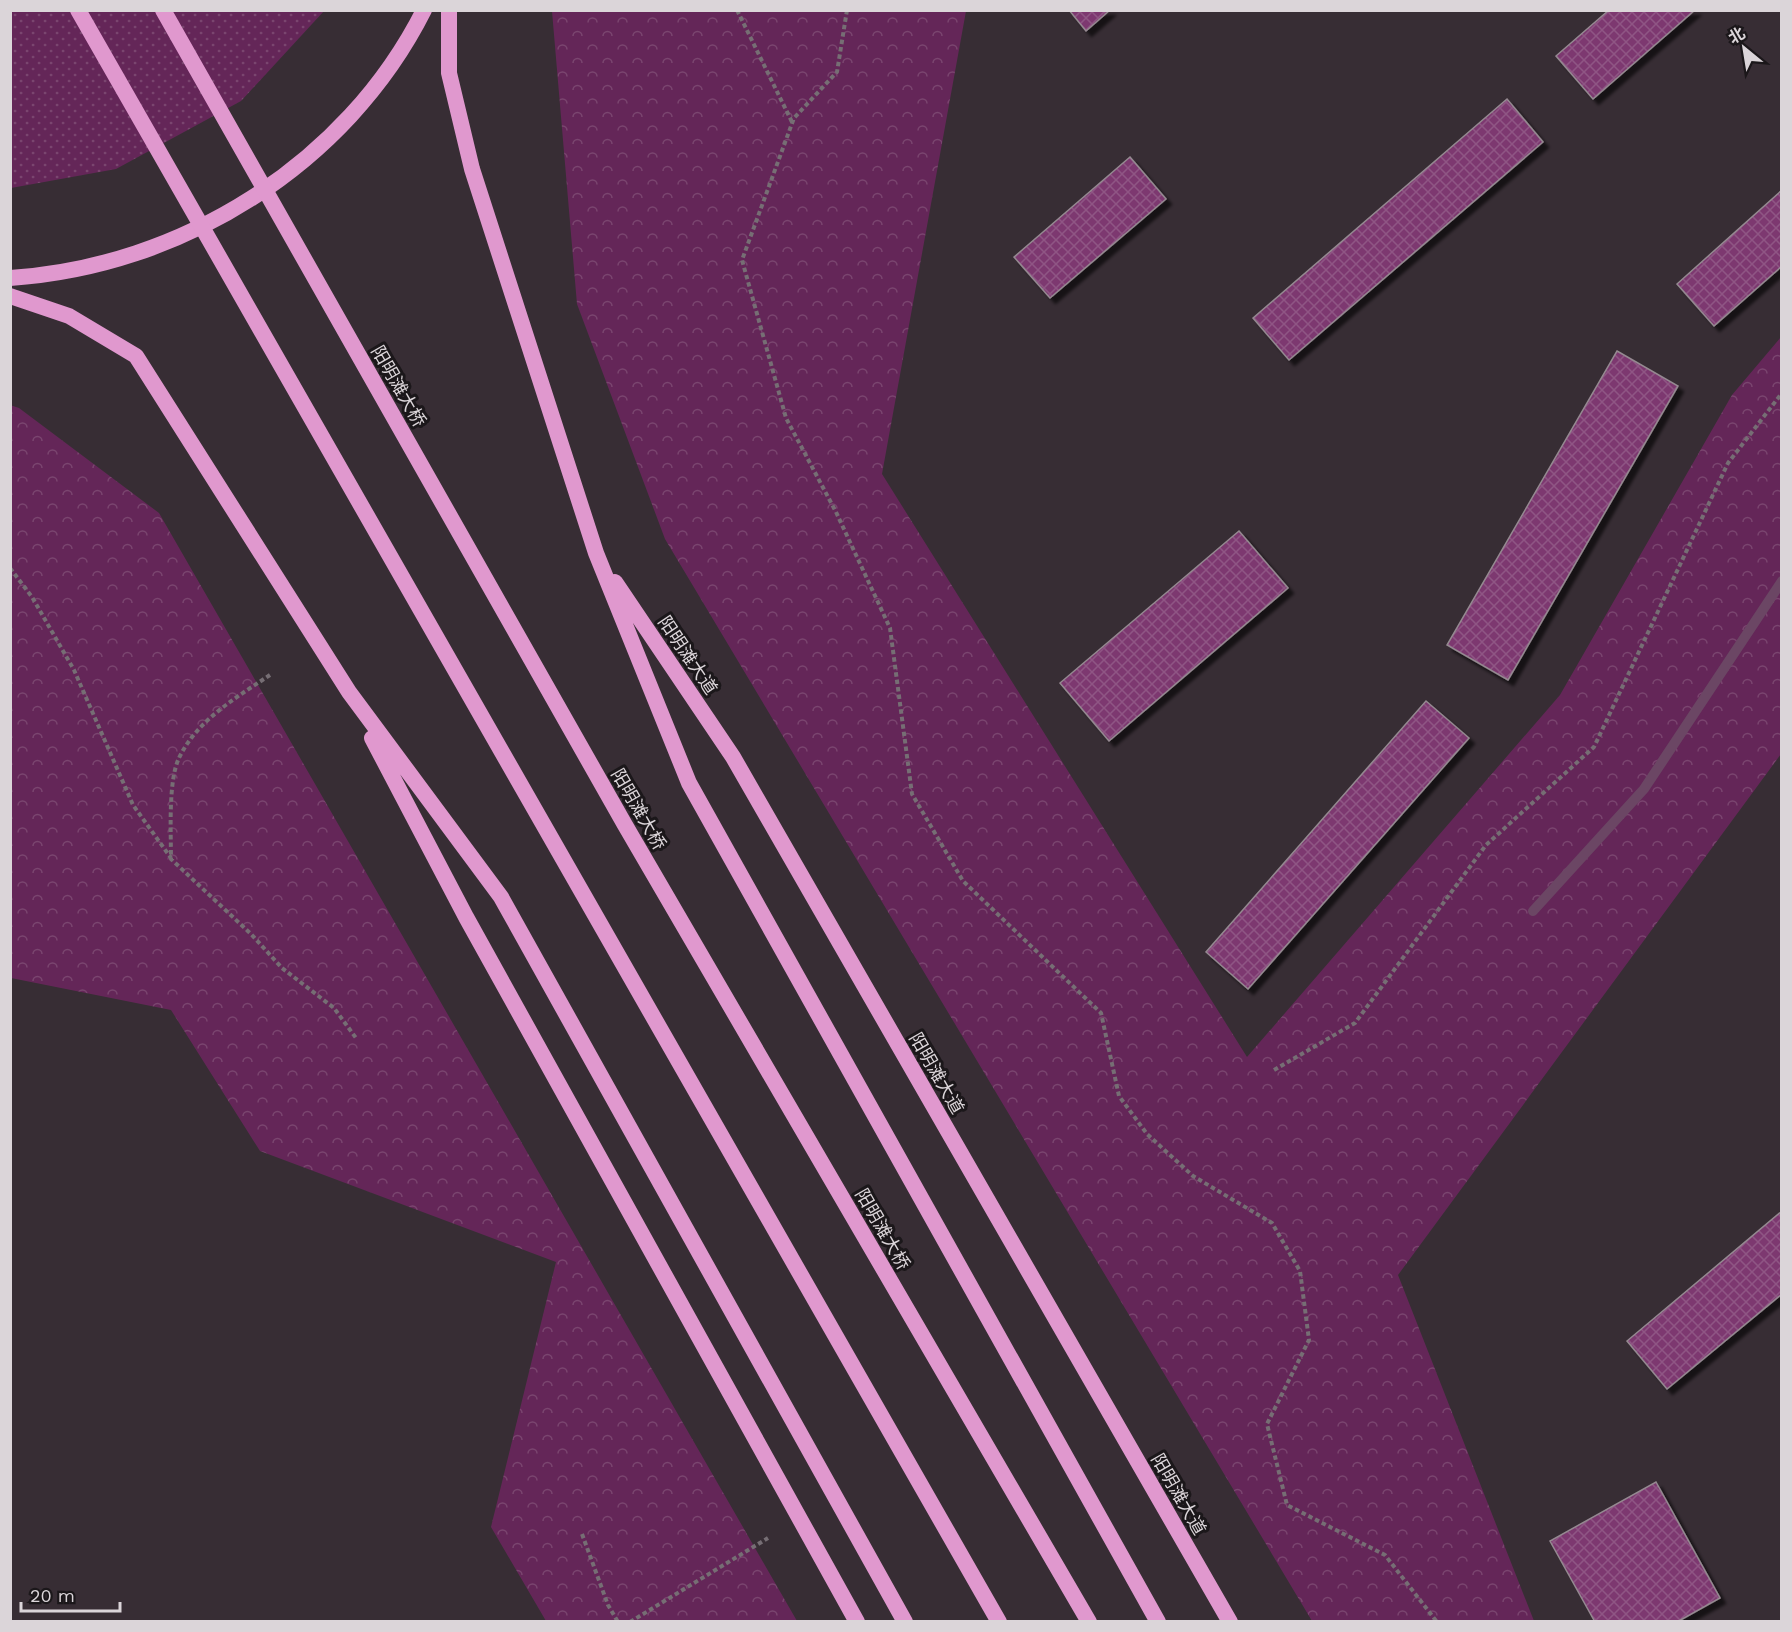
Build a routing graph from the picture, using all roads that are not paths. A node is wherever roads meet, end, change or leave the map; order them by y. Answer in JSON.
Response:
{"nodes":[{"id":1,"x":78,"y":10,"type":"edge"},
{"id":2,"x":164,"y":10,"type":"edge"},
{"id":3,"x":424,"y":10,"type":"edge"},
{"id":4,"x":449,"y":10,"type":"edge"},
{"id":5,"x":10,"y":278,"type":"edge"},
{"id":6,"x":10,"y":296,"type":"edge"},
{"id":7,"x":596,"y":553,"type":"junction"},
{"id":8,"x":348,"y":692,"type":"junction"},
{"id":9,"x":857,"y":1622,"type":"edge"},
{"id":10,"x":905,"y":1622,"type":"edge"},
{"id":11,"x":999,"y":1622,"type":"edge"},
{"id":12,"x":1089,"y":1622,"type":"edge"},
{"id":13,"x":1158,"y":1622,"type":"edge"},
{"id":14,"x":1230,"y":1622,"type":"edge"}],
"edges":[{"from":1,"to":11,"type":"highway","bridge":true},
{"from":2,"to":12,"type":"highway","name":"阳明滩大桥","bridge":true},
{"from":3,"to":5,"type":"highway"},
{"from":4,"to":7,"type":"highway"},
{"from":6,"to":8,"type":"highway"},
{"from":7,"to":13,"type":"highway"},
{"from":7,"to":14,"type":"highway","name":"阳明滩大道"},
{"from":8,"to":9,"type":"highway"},
{"from":8,"to":10,"type":"highway"}]}
